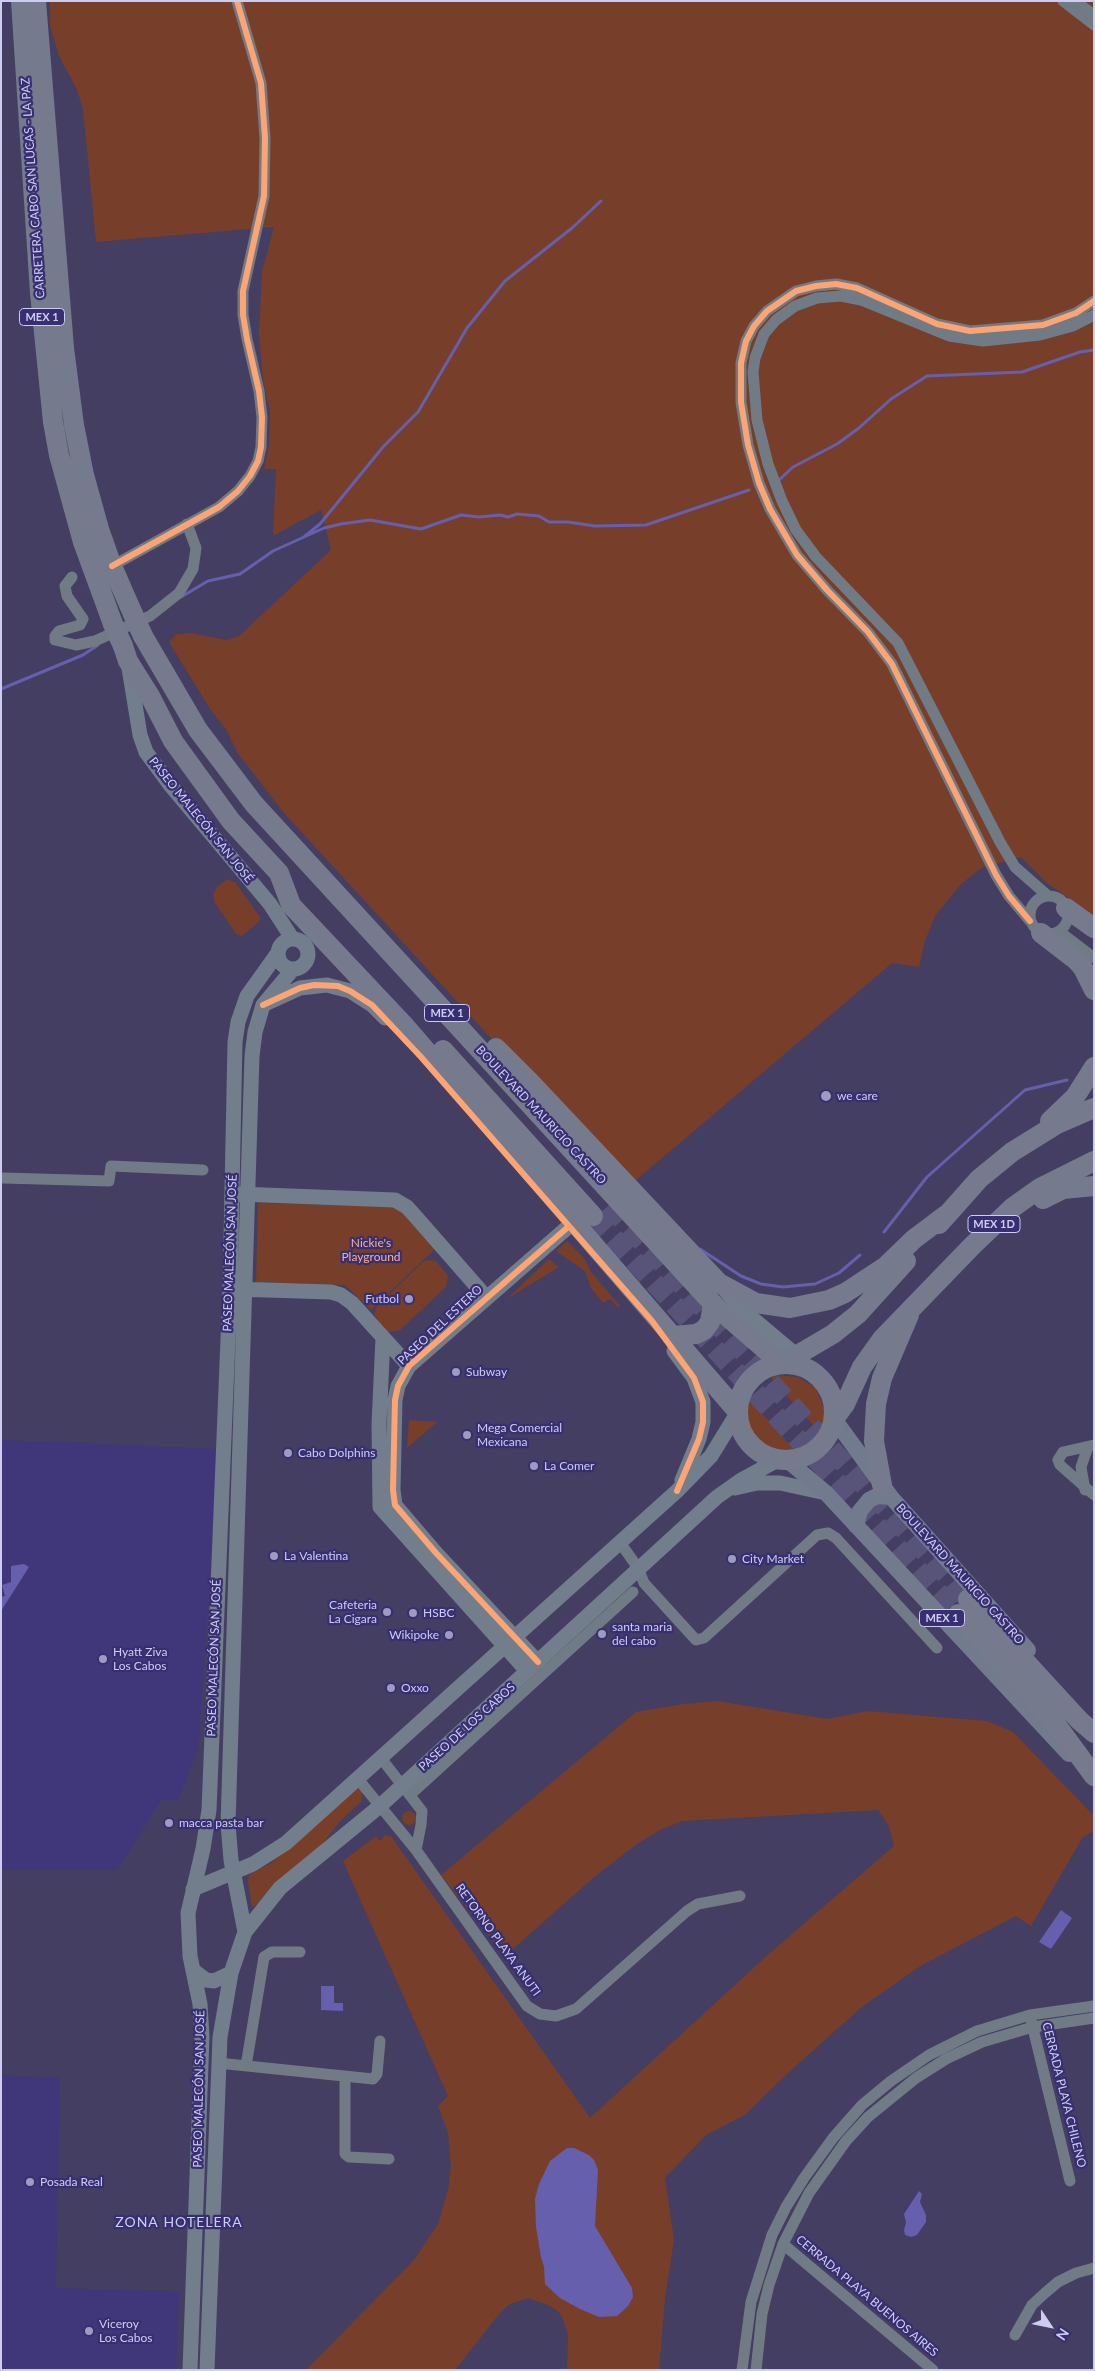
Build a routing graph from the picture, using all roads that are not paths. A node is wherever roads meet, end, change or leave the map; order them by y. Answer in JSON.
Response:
{"nodes":[{"id":1,"x":21,"y":1,"type":"edge"},
{"id":2,"x":36,"y":1,"type":"edge"},
{"id":3,"x":237,"y":1,"type":"edge"},
{"id":4,"x":1063,"y":1,"type":"edge"},
{"id":5,"x":1075,"y":1,"type":"edge"},
{"id":6,"x":1094,"y":15,"type":"edge"},
{"id":7,"x":1094,"y":25,"type":"edge"},
{"id":8,"x":845,"y":291,"type":"junction"},
{"id":9,"x":1094,"y":301,"type":"edge"},
{"id":10,"x":1094,"y":315,"type":"edge"},
{"id":11,"x":754,"y":326,"type":"junction"},
{"id":12,"x":1031,"y":332,"type":"junction"},
{"id":13,"x":764,"y":334,"type":"junction"},
{"id":14,"x":187,"y":524,"type":"junction"},
{"id":15,"x":112,"y":566,"type":"junction"},
{"id":16,"x":72,"y":577,"type":"dead end"},
{"id":17,"x":142,"y":636,"type":"joint"},
{"id":18,"x":126,"y":654,"type":"junction"},
{"id":19,"x":173,"y":741,"type":"joint"},
{"id":20,"x":979,"y":803,"type":"junction"},
{"id":21,"x":965,"y":810,"type":"junction"},
{"id":22,"x":305,"y":860,"type":"junction"},
{"id":23,"x":279,"y":873,"type":"junction"},
{"id":24,"x":1048,"y":896,"type":"junction"},
{"id":25,"x":1067,"y":913,"type":"junction"},
{"id":26,"x":1043,"y":928,"type":"junction"},
{"id":27,"x":1094,"y":928,"type":"edge"},
{"id":28,"x":292,"y":938,"type":"junction"},
{"id":29,"x":1094,"y":938,"type":"edge"},
{"id":30,"x":277,"y":954,"type":"junction"},
{"id":31,"x":1094,"y":958,"type":"edge"},
{"id":32,"x":293,"y":969,"type":"junction"},
{"id":33,"x":1094,"y":990,"type":"edge"},
{"id":34,"x":434,"y":999,"type":"junction"},
{"id":35,"x":263,"y":1006,"type":"junction"},
{"id":36,"x":404,"y":1025,"type":"junction"},
{"id":37,"x":1094,"y":1067,"type":"edge"},
{"id":38,"x":445,"y":1086,"type":"junction"},
{"id":39,"x":1094,"y":1108,"type":"edge"},
{"id":40,"x":1021,"y":1145,"type":"junction"},
{"id":41,"x":1094,"y":1161,"type":"edge"},
{"id":42,"x":203,"y":1170,"type":"dead end"},
{"id":43,"x":3,"y":1178,"type":"dead end"},
{"id":44,"x":1094,"y":1186,"type":"edge"},
{"id":45,"x":232,"y":1194,"type":"junction"},
{"id":46,"x":248,"y":1194,"type":"junction"},
{"id":47,"x":946,"y":1215,"type":"junction"},
{"id":48,"x":568,"y":1227,"type":"junction"},
{"id":49,"x":973,"y":1245,"type":"junction"},
{"id":50,"x":719,"y":1284,"type":"junction"},
{"id":51,"x":230,"y":1288,"type":"junction"},
{"id":52,"x":245,"y":1289,"type":"junction"},
{"id":53,"x":486,"y":1297,"type":"junction"},
{"id":54,"x":713,"y":1304,"type":"junction"},
{"id":55,"x":912,"y":1308,"type":"junction"},
{"id":56,"x":674,"y":1336,"type":"junction"},
{"id":57,"x":383,"y":1338,"type":"junction"},
{"id":58,"x":789,"y":1360,"type":"junction"},
{"id":59,"x":409,"y":1366,"type":"junction"},
{"id":60,"x":738,"y":1412,"type":"junction"},
{"id":61,"x":379,"y":1419,"type":"junction"},
{"id":62,"x":394,"y":1419,"type":"junction"},
{"id":63,"x":834,"y":1419,"type":"junction"},
{"id":64,"x":1091,"y":1446,"type":"edge"},
{"id":65,"x":782,"y":1460,"type":"junction"},
{"id":66,"x":221,"y":1472,"type":"junction"},
{"id":67,"x":238,"y":1473,"type":"junction"},
{"id":68,"x":726,"y":1490,"type":"junction"},
{"id":69,"x":677,"y":1491,"type":"junction"},
{"id":70,"x":886,"y":1491,"type":"junction"},
{"id":71,"x":1089,"y":1492,"type":"edge"},
{"id":72,"x":826,"y":1493,"type":"junction"},
{"id":73,"x":856,"y":1526,"type":"junction"},
{"id":74,"x":619,"y":1541,"type":"junction"},
{"id":75,"x":431,"y":1557,"type":"junction"},
{"id":76,"x":638,"y":1568,"type":"junction"},
{"id":77,"x":633,"y":1592,"type":"dead end"},
{"id":78,"x":509,"y":1640,"type":"junction"},
{"id":79,"x":937,"y":1648,"type":"dead end"},
{"id":80,"x":532,"y":1667,"type":"junction"},
{"id":81,"x":1094,"y":1722,"type":"edge"},
{"id":82,"x":1094,"y":1732,"type":"edge"},
{"id":83,"x":381,"y":1758,"type":"junction"},
{"id":84,"x":1094,"y":1776,"type":"edge"},
{"id":85,"x":358,"y":1780,"type":"junction"},
{"id":86,"x":1094,"y":1781,"type":"edge"},
{"id":87,"x":406,"y":1790,"type":"junction"},
{"id":88,"x":380,"y":1806,"type":"junction"},
{"id":89,"x":416,"y":1850,"type":"junction"},
{"id":90,"x":233,"y":1873,"type":"junction"},
{"id":91,"x":193,"y":1889,"type":"junction"},
{"id":92,"x":740,"y":1896,"type":"dead end"},
{"id":93,"x":245,"y":1932,"type":"junction"},
{"id":94,"x":300,"y":1952,"type":"dead end"},
{"id":95,"x":194,"y":1971,"type":"junction"},
{"id":96,"x":231,"y":1973,"type":"junction"},
{"id":97,"x":1094,"y":2006,"type":"edge"},
{"id":98,"x":1094,"y":2018,"type":"edge"},
{"id":99,"x":1032,"y":2021,"type":"junction"},
{"id":100,"x":979,"y":2036,"type":"junction"},
{"id":101,"x":220,"y":2037,"type":"joint"},
{"id":102,"x":380,"y":2041,"type":"dead end"},
{"id":103,"x":218,"y":2063,"type":"junction"},
{"id":104,"x":246,"y":2066,"type":"junction"},
{"id":105,"x":345,"y":2077,"type":"junction"},
{"id":106,"x":389,"y":2159,"type":"dead end"},
{"id":107,"x":1070,"y":2181,"type":"dead end"},
{"id":108,"x":783,"y":2244,"type":"junction"},
{"id":109,"x":202,"y":2267,"type":"junction"},
{"id":110,"x":1094,"y":2268,"type":"edge"},
{"id":111,"x":1014,"y":2335,"type":"dead end"},
{"id":112,"x":190,"y":2370,"type":"edge"},
{"id":113,"x":207,"y":2370,"type":"edge"},
{"id":114,"x":742,"y":2370,"type":"edge"},
{"id":115,"x":756,"y":2370,"type":"edge"},
{"id":116,"x":933,"y":2370,"type":"edge"}],
"edges":[{"from":1,"to":18,"type":"highway","name":"CARRETERA CABO SAN LUCAS - LA PAZ","number":"MEX 1","bridge":true},
{"from":2,"to":15,"type":"highway","name":"CARRETERA CABO SAN LUCAS - LA PAZ","number":"MEX 1"},
{"from":3,"to":14,"type":"street"},
{"from":4,"to":7,"type":"street"},
{"from":5,"to":6,"type":"street"},
{"from":8,"to":11,"type":"street"},
{"from":8,"to":12,"type":"street"},
{"from":8,"to":13,"type":"street"},
{"from":9,"to":12,"type":"street"},
{"from":10,"to":12,"type":"street"},
{"from":11,"to":13,"type":"street"},
{"from":11,"to":21,"type":"street"},
{"from":13,"to":20,"type":"street"},
{"from":14,"to":15,"type":"street"},
{"from":14,"to":16,"type":"street"},
{"from":15,"to":17,"type":"highway","name":"CARRETERA CABO SAN LUCAS - LA PAZ","number":"MEX 1","bridge":true},
{"from":17,"to":22,"type":"highway","name":"BOULEVARD MAURICIO CASTRO","number":"MEX 1"},
{"from":18,"to":19,"type":"highway","name":"CARRETERA CABO SAN LUCAS - LA PAZ","number":"MEX 1"},
{"from":18,"to":28,"type":"street","name":"PASEO MALECÓN SAN JOSÉ"},
{"from":19,"to":23,"type":"highway","name":"BOULEVARD MAURICIO CASTRO","number":"MEX 1"},
{"from":20,"to":21,"type":"street"},
{"from":20,"to":24,"type":"street"},
{"from":21,"to":26,"type":"street"},
{"from":22,"to":23,"type":"highway","name":"BOULEVARD MAURICIO CASTRO"},
{"from":22,"to":34,"type":"highway","name":"BOULEVARD MAURICIO CASTRO","number":"MEX 1"},
{"from":23,"to":36,"type":"highway","name":"BOULEVARD MAURICIO CASTRO","number":"MEX 1"},
{"from":24,"to":25,"type":"street"},
{"from":24,"to":26,"type":"street"},
{"from":25,"to":26,"type":"street"},
{"from":25,"to":27,"type":"highway"},
{"from":25,"to":29,"type":"street"},
{"from":26,"to":31,"type":"street"},
{"from":26,"to":33,"type":"highway"},
{"from":28,"to":30,"type":"street"},
{"from":28,"to":32,"type":"street"},
{"from":30,"to":32,"type":"street"},
{"from":30,"to":45,"type":"street","name":"PASEO MALECÓN SAN JOSÉ"},
{"from":32,"to":35,"type":"street","name":"PASEO MALECÓN SAN JOSÉ"},
{"from":34,"to":50,"type":"highway"},
{"from":34,"to":54,"type":"highway","name":"BOULEVARD MAURICIO CASTRO","number":"MEX 1"},
{"from":35,"to":38,"type":"street"},
{"from":35,"to":46,"type":"street","name":"PASEO MALECÓN SAN JOSÉ"},
{"from":36,"to":38,"type":"highway"},
{"from":36,"to":56,"type":"highway","name":"BOULEVARD MAURICIO CASTRO","number":"MEX 1"},
{"from":37,"to":40,"type":"highway"},
{"from":38,"to":48,"type":"street"},
{"from":39,"to":40,"type":"highway","number":"MEX 1D"},
{"from":40,"to":47,"type":"highway","number":"MEX 1D"},
{"from":41,"to":49,"type":"highway","number":"MEX 1D"},
{"from":42,"to":43,"type":"street"},
{"from":44,"to":49,"type":"highway"},
{"from":45,"to":46,"type":"street"},
{"from":45,"to":51,"type":"street","name":"PASEO MALECÓN SAN JOSÉ"},
{"from":46,"to":52,"type":"street","name":"PASEO MALECÓN SAN JOSÉ"},
{"from":46,"to":53,"type":"street"},
{"from":47,"to":50,"type":"highway"},
{"from":47,"to":58,"type":"highway","number":"MEX 1D"},
{"from":48,"to":53,"type":"street","name":"PASEO DEL ESTERO"},
{"from":48,"to":69,"type":"street"},
{"from":49,"to":55,"type":"highway","number":"MEX 1D"},
{"from":50,"to":58,"type":"street"},
{"from":51,"to":52,"type":"street"},
{"from":51,"to":66,"type":"street","name":"PASEO MALECÓN SAN JOSÉ"},
{"from":52,"to":57,"type":"street"},
{"from":52,"to":67,"type":"street","name":"PASEO MALECÓN SAN JOSÉ"},
{"from":53,"to":59,"type":"street","name":"PASEO DEL ESTERO"},
{"from":54,"to":56,"type":"highway"},
{"from":54,"to":58,"type":"highway","name":"BOULEVARD MAURICIO CASTRO","number":"MEX 1"},
{"from":55,"to":63,"type":"highway","number":"MEX 1D"},
{"from":55,"to":70,"type":"highway"},
{"from":56,"to":60,"type":"highway","name":"BOULEVARD MAURICIO CASTRO","number":"MEX 1"},
{"from":57,"to":59,"type":"street"},
{"from":57,"to":61,"type":"street","name":"PASEO DEL ESTERO"},
{"from":58,"to":60,"type":"highway"},
{"from":58,"to":63,"type":"highway"},
{"from":59,"to":62,"type":"street","name":"PASEO DEL ESTERO"},
{"from":60,"to":65,"type":"highway"},
{"from":60,"to":69,"type":"street"},
{"from":61,"to":62,"type":"street"},
{"from":61,"to":75,"type":"street","name":"PASEO DEL ESTERO"},
{"from":62,"to":75,"type":"street","name":"PASEO DEL ESTERO"},
{"from":63,"to":65,"type":"highway"},
{"from":63,"to":70,"type":"main road","name":"BOULEVARD MAURICIO CASTRO"},
{"from":64,"to":71,"type":"street"},
{"from":64,"to":71,"type":"street"},
{"from":65,"to":68,"type":"street","name":"PASEO DE LOS CABOS"},
{"from":65,"to":72,"type":"main road","number":"MEX 1"},
{"from":66,"to":67,"type":"street"},
{"from":66,"to":91,"type":"street","name":"PASEO MALECÓN SAN JOSÉ"},
{"from":67,"to":90,"type":"street","name":"PASEO MALECÓN SAN JOSÉ"},
{"from":68,"to":72,"type":"street"},
{"from":68,"to":76,"type":"street","name":"PASEO DE LOS CABOS"},
{"from":69,"to":74,"type":"street"},
{"from":70,"to":73,"type":"main road"},
{"from":70,"to":81,"type":"main road","name":"BOULEVARD MAURICIO CASTRO"},
{"from":72,"to":73,"type":"main road","number":"MEX 1"},
{"from":73,"to":86,"type":"main road","number":"MEX 1"},
{"from":74,"to":76,"type":"street"},
{"from":74,"to":78,"type":"street"},
{"from":75,"to":78,"type":"street","name":"PASEO DEL ESTERO"},
{"from":76,"to":79,"type":"street"},
{"from":76,"to":80,"type":"street","name":"PASEO DE LOS CABOS"},
{"from":77,"to":87,"type":"street"},
{"from":78,"to":80,"type":"street","name":"PASEO DEL ESTERO"},
{"from":78,"to":83,"type":"street"},
{"from":80,"to":87,"type":"street","name":"PASEO DE LOS CABOS"},
{"from":82,"to":84,"type":"highway","name":"BOULEVARD MAURICIO CASTRO"},
{"from":83,"to":85,"type":"street"},
{"from":83,"to":87,"type":"street"},
{"from":85,"to":88,"type":"street","name":"RETORNO PLAYA ANUTI"},
{"from":85,"to":90,"type":"street"},
{"from":87,"to":88,"type":"street","name":"PASEO DE LOS CABOS"},
{"from":87,"to":89,"type":"street"},
{"from":88,"to":89,"type":"street","name":"RETORNO PLAYA ANUTI"},
{"from":88,"to":93,"type":"street","name":"PASEO DE LOS CABOS"},
{"from":89,"to":92,"type":"street","name":"RETORNO PLAYA ANUTI"},
{"from":90,"to":91,"type":"street"},
{"from":90,"to":93,"type":"street","name":"PASEO MALECÓN SAN JOSÉ"},
{"from":91,"to":95,"type":"street","name":"PASEO MALECÓN SAN JOSÉ"},
{"from":93,"to":96,"type":"street","name":"PASEO DE LOS CABOS"},
{"from":94,"to":104,"type":"street"},
{"from":95,"to":96,"type":"street"},
{"from":95,"to":109,"type":"street","name":"PASEO MALECÓN SAN JOSÉ"},
{"from":96,"to":101,"type":"street","name":"PASEO DE LOS CABOS"},
{"from":97,"to":99,"type":"street"},
{"from":98,"to":99,"type":"street"},
{"from":99,"to":100,"type":"street"},
{"from":99,"to":107,"type":"street","name":"CERRADA PLAYA CHILENO"},
{"from":100,"to":108,"type":"street"},
{"from":100,"to":114,"type":"street"},
{"from":101,"to":103,"type":"street","name":"PASEO MALECÓN SAN JOSÉ"},
{"from":102,"to":105,"type":"street"},
{"from":103,"to":104,"type":"street"},
{"from":103,"to":109,"type":"street","name":"PASEO MALECÓN SAN JOSÉ"},
{"from":104,"to":105,"type":"street"},
{"from":105,"to":106,"type":"street"},
{"from":108,"to":115,"type":"street"},
{"from":108,"to":116,"type":"street","name":"CERRADA PLAYA BUENOS AIRES"},
{"from":109,"to":112,"type":"street","name":"PASEO MALECÓN SAN JOSÉ"},
{"from":109,"to":113,"type":"street","name":"PASEO MALECÓN SAN JOSÉ"},
{"from":110,"to":111,"type":"street"}]}
